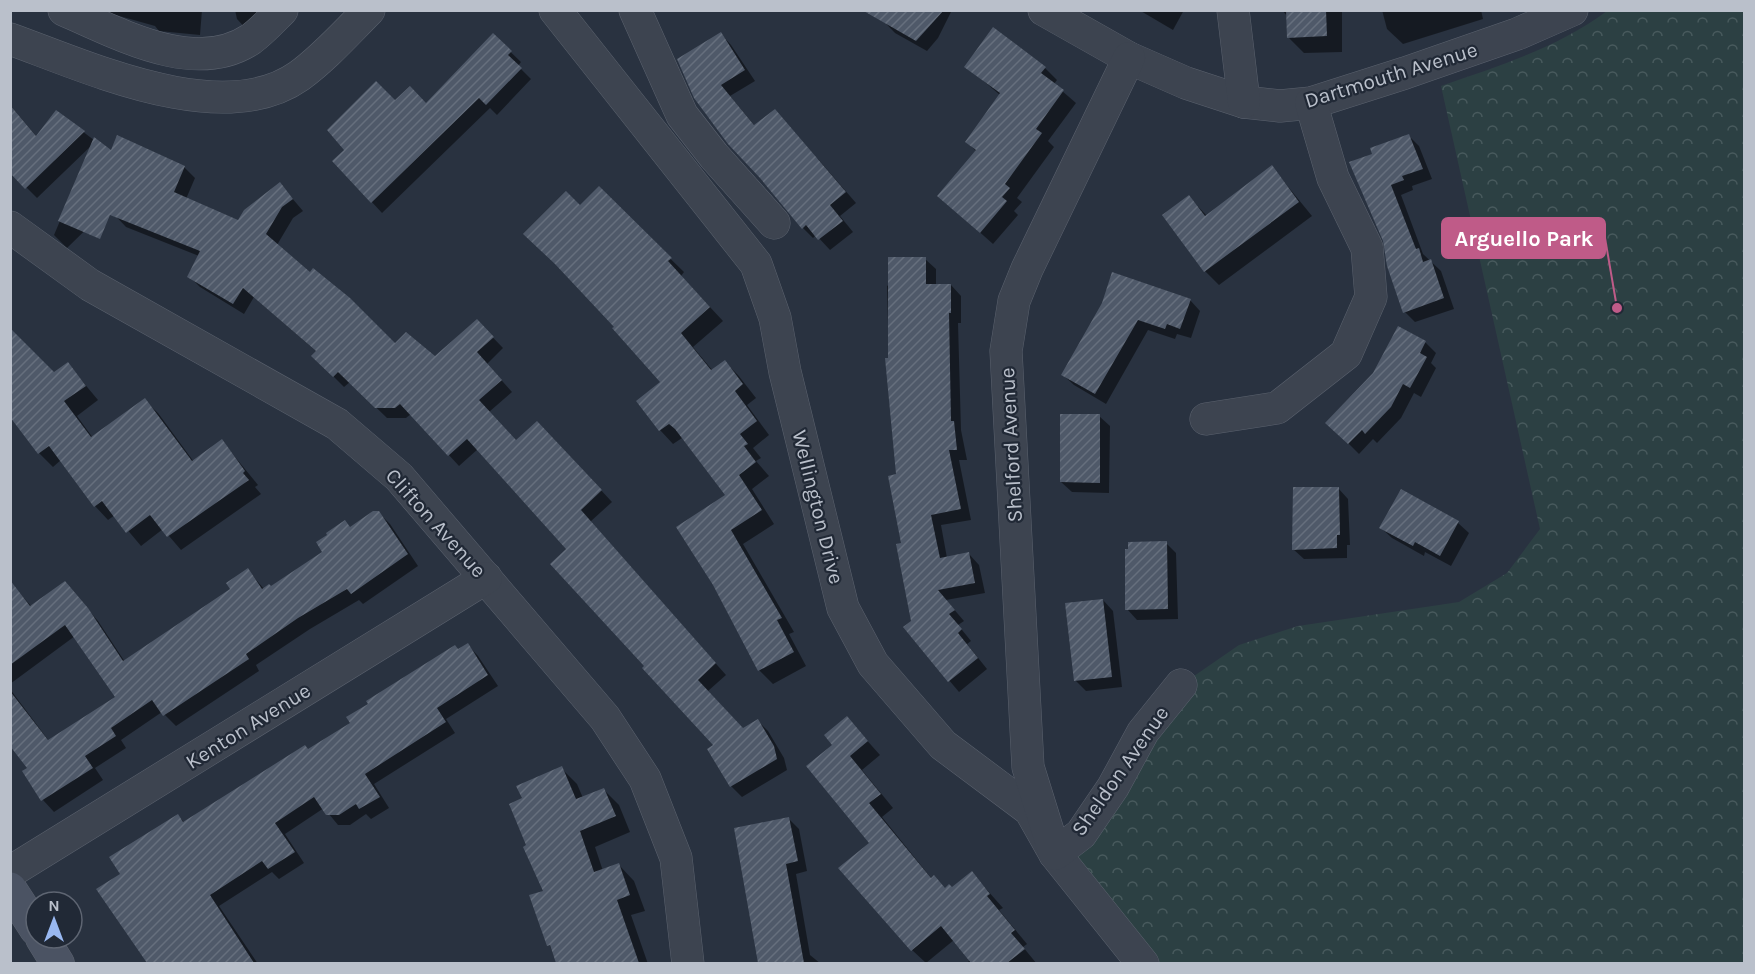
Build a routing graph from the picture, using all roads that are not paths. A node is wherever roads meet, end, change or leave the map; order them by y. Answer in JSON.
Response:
{"nodes":[{"id":1,"x":64,"y":10,"type":"edge"},
{"id":2,"x":282,"y":10,"type":"edge"},
{"id":3,"x":369,"y":10,"type":"edge"},
{"id":4,"x":555,"y":10,"type":"edge"},
{"id":5,"x":635,"y":10,"type":"edge"},
{"id":6,"x":1233,"y":10,"type":"edge"},
{"id":7,"x":1572,"y":10,"type":"edge"},
{"id":8,"x":1060,"y":15,"type":"edge"},
{"id":9,"x":10,"y":39,"type":"edge"},
{"id":10,"x":1129,"y":58,"type":"junction"},
{"id":11,"x":1244,"y":102,"type":"junction"},
{"id":12,"x":1311,"y":103,"type":"junction"},
{"id":13,"x":774,"y":223,"type":"dead end"},
{"id":14,"x":10,"y":227,"type":"edge"},
{"id":15,"x":1206,"y":419,"type":"dead end"},
{"id":16,"x":486,"y":578,"type":"junction"},
{"id":17,"x":1181,"y":685,"type":"dead end"},
{"id":18,"x":1055,"y":854,"type":"junction"},
{"id":19,"x":10,"y":872,"type":"edge"},
{"id":20,"x":10,"y":889,"type":"edge"},
{"id":21,"x":24,"y":911,"type":"edge"},
{"id":22,"x":50,"y":950,"type":"edge"},
{"id":23,"x":58,"y":963,"type":"edge"},
{"id":24,"x":688,"y":963,"type":"edge"},
{"id":25,"x":1143,"y":963,"type":"edge"}],
"edges":[{"from":1,"to":2,"type":"street"},
{"from":3,"to":9,"type":"street"},
{"from":4,"to":18,"type":"street","name":"Wellington Drive"},
{"from":5,"to":13,"type":"street"},
{"from":6,"to":11,"type":"street"},
{"from":7,"to":12,"type":"street","name":"Dartmouth Avenue"},
{"from":8,"to":10,"type":"street","name":"Dartmouth Avenue"},
{"from":10,"to":11,"type":"street","name":"Dartmouth Avenue"},
{"from":10,"to":18,"type":"street","name":"Shelford Avenue"},
{"from":11,"to":12,"type":"street","name":"Dartmouth Avenue"},
{"from":12,"to":15,"type":"street"},
{"from":14,"to":16,"type":"street","name":"Clifton Avenue"},
{"from":16,"to":19,"type":"street","name":"Kenton Avenue"},
{"from":16,"to":24,"type":"street","name":"Clifton Avenue"},
{"from":17,"to":18,"type":"street","name":"Sheldon Avenue"},
{"from":18,"to":25,"type":"street","name":"Wellington Drive"},
{"from":20,"to":21,"type":"main road"},
{"from":22,"to":23,"type":"main road"}]}
